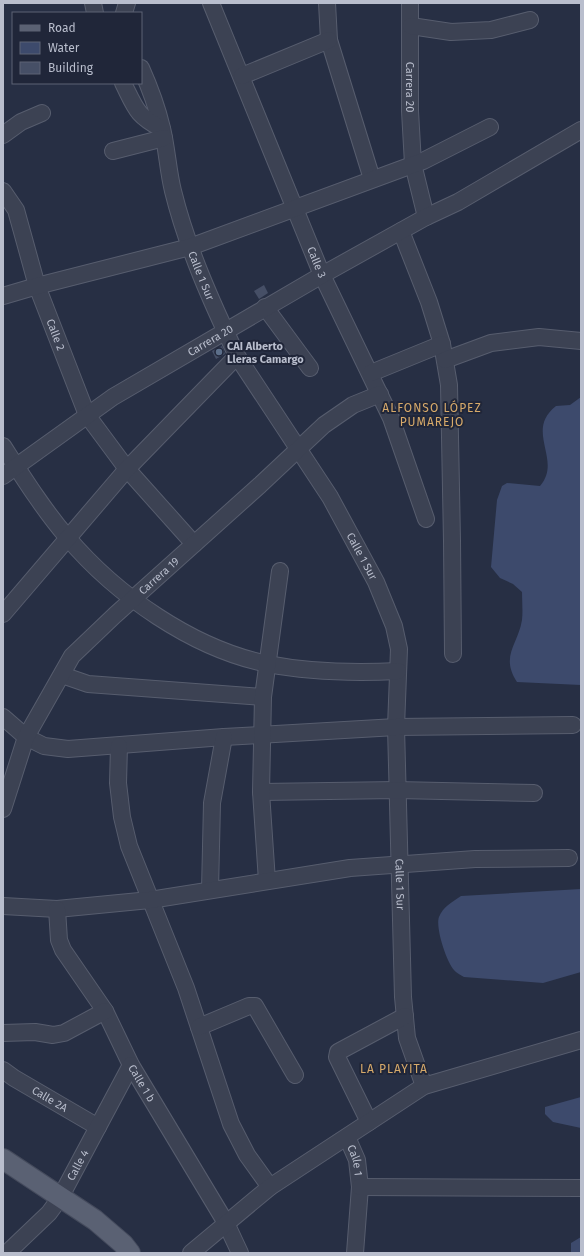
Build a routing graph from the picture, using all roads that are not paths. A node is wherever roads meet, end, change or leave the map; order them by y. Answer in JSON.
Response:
{"nodes":[{"id":1,"x":327,"y":3,"type":"edge"},
{"id":2,"x":410,"y":3,"type":"edge"},
{"id":3,"x":216,"y":5,"type":"edge"},
{"id":4,"x":530,"y":20,"type":"dead end"},
{"id":5,"x":411,"y":26,"type":"junction"},
{"id":6,"x":329,"y":40,"type":"junction"},
{"id":7,"x":142,"y":70,"type":"edge"},
{"id":8,"x":242,"y":76,"type":"junction"},
{"id":9,"x":124,"y":84,"type":"edge"},
{"id":10,"x":42,"y":113,"type":"dead end"},
{"id":11,"x":490,"y":127,"type":"dead end"},
{"id":12,"x":581,"y":130,"type":"edge"},
{"id":13,"x":163,"y":134,"type":"junction"},
{"id":14,"x":3,"y":135,"type":"edge"},
{"id":15,"x":113,"y":151,"type":"dead end"},
{"id":16,"x":413,"y":164,"type":"junction"},
{"id":17,"x":372,"y":179,"type":"junction"},
{"id":18,"x":3,"y":191,"type":"edge"},
{"id":19,"x":296,"y":209,"type":"junction"},
{"id":20,"x":426,"y":217,"type":"junction"},
{"id":21,"x":401,"y":231,"type":"junction"},
{"id":22,"x":190,"y":247,"type":"junction"},
{"id":23,"x":322,"y":275,"type":"junction"},
{"id":24,"x":37,"y":286,"type":"junction"},
{"id":25,"x":3,"y":296,"type":"edge"},
{"id":26,"x":265,"y":307,"type":"junction"},
{"id":27,"x":225,"y":330,"type":"junction"},
{"id":28,"x":581,"y":340,"type":"edge"},
{"id":29,"x":444,"y":352,"type":"junction"},
{"id":30,"x":237,"y":356,"type":"junction"},
{"id":31,"x":310,"y":368,"type":"dead end"},
{"id":32,"x":371,"y":373,"type":"junction"},
{"id":33,"x":380,"y":394,"type":"junction"},
{"id":34,"x":86,"y":415,"type":"junction"},
{"id":35,"x":3,"y":446,"type":"edge"},
{"id":36,"x":299,"y":450,"type":"junction"},
{"id":37,"x":16,"y":466,"type":"junction"},
{"id":38,"x":127,"y":469,"type":"junction"},
{"id":39,"x":3,"y":476,"type":"edge"},
{"id":40,"x":426,"y":519,"type":"dead end"},
{"id":41,"x":67,"y":537,"type":"junction"},
{"id":42,"x":194,"y":544,"type":"junction"},
{"id":43,"x":280,"y":571,"type":"dead end"},
{"id":44,"x":134,"y":600,"type":"junction"},
{"id":45,"x":3,"y":614,"type":"edge"},
{"id":46,"x":453,"y":654,"type":"dead end"},
{"id":47,"x":268,"y":664,"type":"junction"},
{"id":48,"x":398,"y":671,"type":"junction"},
{"id":49,"x":62,"y":675,"type":"junction"},
{"id":50,"x":263,"y":697,"type":"junction"},
{"id":51,"x":3,"y":717,"type":"edge"},
{"id":52,"x":572,"y":725,"type":"dead end"},
{"id":53,"x":396,"y":727,"type":"junction"},
{"id":54,"x":263,"y":735,"type":"junction"},
{"id":55,"x":26,"y":737,"type":"junction"},
{"id":56,"x":224,"y":737,"type":"junction"},
{"id":57,"x":119,"y":746,"type":"junction"},
{"id":58,"x":397,"y":790,"type":"junction"},
{"id":59,"x":261,"y":792,"type":"junction"},
{"id":60,"x":534,"y":792,"type":"dead end"},
{"id":61,"x":3,"y":809,"type":"edge"},
{"id":62,"x":569,"y":858,"type":"dead end"},
{"id":63,"x":399,"y":864,"type":"junction"},
{"id":64,"x":267,"y":881,"type":"junction"},
{"id":65,"x":210,"y":890,"type":"junction"},
{"id":66,"x":150,"y":900,"type":"junction"},
{"id":67,"x":3,"y":906,"type":"edge"},
{"id":68,"x":57,"y":909,"type":"junction"},
{"id":69,"x":105,"y":1011,"type":"junction"},
{"id":70,"x":405,"y":1016,"type":"junction"},
{"id":71,"x":199,"y":1027,"type":"junction"},
{"id":72,"x":3,"y":1033,"type":"edge"},
{"id":73,"x":581,"y":1040,"type":"edge"},
{"id":74,"x":131,"y":1065,"type":"junction"},
{"id":75,"x":3,"y":1070,"type":"edge"},
{"id":76,"x":295,"y":1075,"type":"dead end"},
{"id":77,"x":424,"y":1086,"type":"junction"},
{"id":78,"x":369,"y":1122,"type":"junction"},
{"id":79,"x":98,"y":1127,"type":"junction"},
{"id":80,"x":346,"y":1137,"type":"junction"},
{"id":81,"x":3,"y":1159,"type":"edge"},
{"id":82,"x":270,"y":1187,"type":"junction"},
{"id":83,"x":360,"y":1187,"type":"junction"},
{"id":84,"x":581,"y":1188,"type":"edge"},
{"id":85,"x":60,"y":1198,"type":"junction"},
{"id":86,"x":226,"y":1223,"type":"junction"},
{"id":87,"x":126,"y":1249,"type":"edge"},
{"id":88,"x":7,"y":1253,"type":"edge"},
{"id":89,"x":191,"y":1253,"type":"edge"},
{"id":90,"x":240,"y":1253,"type":"edge"},
{"id":91,"x":355,"y":1253,"type":"edge"}],
"edges":[{"from":1,"to":6,"type":"street"},
{"from":2,"to":5,"type":"street","name":"Carrera 20"},
{"from":3,"to":8,"type":"street","name":"Calle 3"},
{"from":4,"to":5,"type":"street"},
{"from":5,"to":16,"type":"street","name":"Carrera 20"},
{"from":6,"to":8,"type":"street"},
{"from":6,"to":17,"type":"street"},
{"from":7,"to":13,"type":"street","name":"Calle 1 Sur"},
{"from":8,"to":19,"type":"street","name":"Calle 3"},
{"from":9,"to":13,"type":"street"},
{"from":10,"to":14,"type":"street"},
{"from":11,"to":16,"type":"street"},
{"from":12,"to":20,"type":"street","name":"Carrera 20"},
{"from":13,"to":15,"type":"street"},
{"from":13,"to":22,"type":"street","name":"Calle 1 Sur"},
{"from":16,"to":17,"type":"street"},
{"from":16,"to":20,"type":"street","name":"Carrera 20"},
{"from":17,"to":19,"type":"street"},
{"from":18,"to":24,"type":"street","name":"Calle 2"},
{"from":19,"to":22,"type":"street"},
{"from":19,"to":23,"type":"street","name":"Calle 3"},
{"from":20,"to":21,"type":"street","name":"Carrera 20"},
{"from":21,"to":23,"type":"street","name":"Carrera 20"},
{"from":21,"to":29,"type":"street"},
{"from":22,"to":24,"type":"street"},
{"from":22,"to":27,"type":"street","name":"Calle 1 Sur"},
{"from":23,"to":26,"type":"street","name":"Carrera 20"},
{"from":23,"to":32,"type":"street","name":"Calle 3"},
{"from":24,"to":25,"type":"street"},
{"from":24,"to":34,"type":"street","name":"Calle 2"},
{"from":26,"to":27,"type":"street","name":"Carrera 20"},
{"from":26,"to":31,"type":"street"},
{"from":27,"to":30,"type":"street","name":"Calle 1 Sur"},
{"from":27,"to":34,"type":"street","name":"Carrera 20"},
{"from":28,"to":29,"type":"street"},
{"from":29,"to":32,"type":"street"},
{"from":29,"to":46,"type":"street"},
{"from":30,"to":36,"type":"street","name":"Calle 1 Sur"},
{"from":30,"to":38,"type":"street"},
{"from":32,"to":33,"type":"street","name":"Calle 3"},
{"from":33,"to":36,"type":"street","name":"Carrera 19"},
{"from":33,"to":40,"type":"street","name":"Calle 3"},
{"from":34,"to":37,"type":"street","name":"Carrera 20"},
{"from":34,"to":38,"type":"street","name":"Calle 2"},
{"from":35,"to":37,"type":"street"},
{"from":36,"to":42,"type":"street","name":"Carrera 19"},
{"from":36,"to":48,"type":"street","name":"Calle 1 Sur"},
{"from":37,"to":39,"type":"street","name":"Carrera 20"},
{"from":37,"to":41,"type":"street"},
{"from":38,"to":41,"type":"street"},
{"from":38,"to":42,"type":"street","name":"Calle 2"},
{"from":41,"to":44,"type":"street"},
{"from":41,"to":45,"type":"street"},
{"from":42,"to":44,"type":"street","name":"Carrera 19"},
{"from":43,"to":47,"type":"street"},
{"from":44,"to":47,"type":"street"},
{"from":44,"to":49,"type":"street","name":"Carrera 19"},
{"from":47,"to":48,"type":"street"},
{"from":47,"to":50,"type":"street"},
{"from":48,"to":53,"type":"street","name":"Calle 1 Sur"},
{"from":49,"to":50,"type":"street"},
{"from":49,"to":55,"type":"street","name":"Carrera 19"},
{"from":50,"to":54,"type":"street"},
{"from":51,"to":55,"type":"street"},
{"from":52,"to":53,"type":"street"},
{"from":53,"to":54,"type":"street"},
{"from":53,"to":58,"type":"street","name":"Calle 1 Sur"},
{"from":54,"to":56,"type":"street"},
{"from":54,"to":59,"type":"street"},
{"from":55,"to":57,"type":"street"},
{"from":55,"to":61,"type":"street","name":"Carrera 19"},
{"from":56,"to":57,"type":"street"},
{"from":56,"to":65,"type":"street"},
{"from":57,"to":66,"type":"street"},
{"from":58,"to":59,"type":"street"},
{"from":58,"to":60,"type":"street"},
{"from":58,"to":63,"type":"street","name":"Calle 1 Sur"},
{"from":59,"to":64,"type":"street"},
{"from":62,"to":63,"type":"street"},
{"from":63,"to":64,"type":"street"},
{"from":63,"to":70,"type":"street","name":"Calle 1 Sur"},
{"from":64,"to":65,"type":"street"},
{"from":65,"to":66,"type":"street"},
{"from":66,"to":68,"type":"street"},
{"from":66,"to":71,"type":"street"},
{"from":67,"to":68,"type":"street"},
{"from":68,"to":69,"type":"street","name":"Calle 1 b"},
{"from":69,"to":72,"type":"street"},
{"from":69,"to":74,"type":"street","name":"Calle 1 b"},
{"from":70,"to":77,"type":"street","name":"Calle 1 Sur"},
{"from":70,"to":78,"type":"street"},
{"from":71,"to":76,"type":"street"},
{"from":71,"to":82,"type":"street"},
{"from":73,"to":77,"type":"street","name":"Calle 1"},
{"from":74,"to":79,"type":"street","name":"Calle 4"},
{"from":74,"to":86,"type":"street","name":"Calle 1 b"},
{"from":75,"to":79,"type":"street","name":"Calle 2A"},
{"from":77,"to":78,"type":"street","name":"Calle 1"},
{"from":78,"to":80,"type":"street","name":"Calle 1"},
{"from":79,"to":85,"type":"street","name":"Calle 4"},
{"from":80,"to":82,"type":"street"},
{"from":80,"to":83,"type":"street","name":"Calle 1"},
{"from":81,"to":85,"type":"main road"},
{"from":82,"to":86,"type":"street"},
{"from":83,"to":84,"type":"street"},
{"from":83,"to":91,"type":"street","name":"Calle 1"},
{"from":85,"to":87,"type":"main road"},
{"from":85,"to":88,"type":"street","name":"Calle 4"},
{"from":86,"to":89,"type":"street"},
{"from":86,"to":90,"type":"street","name":"Calle 1 b"}]}
